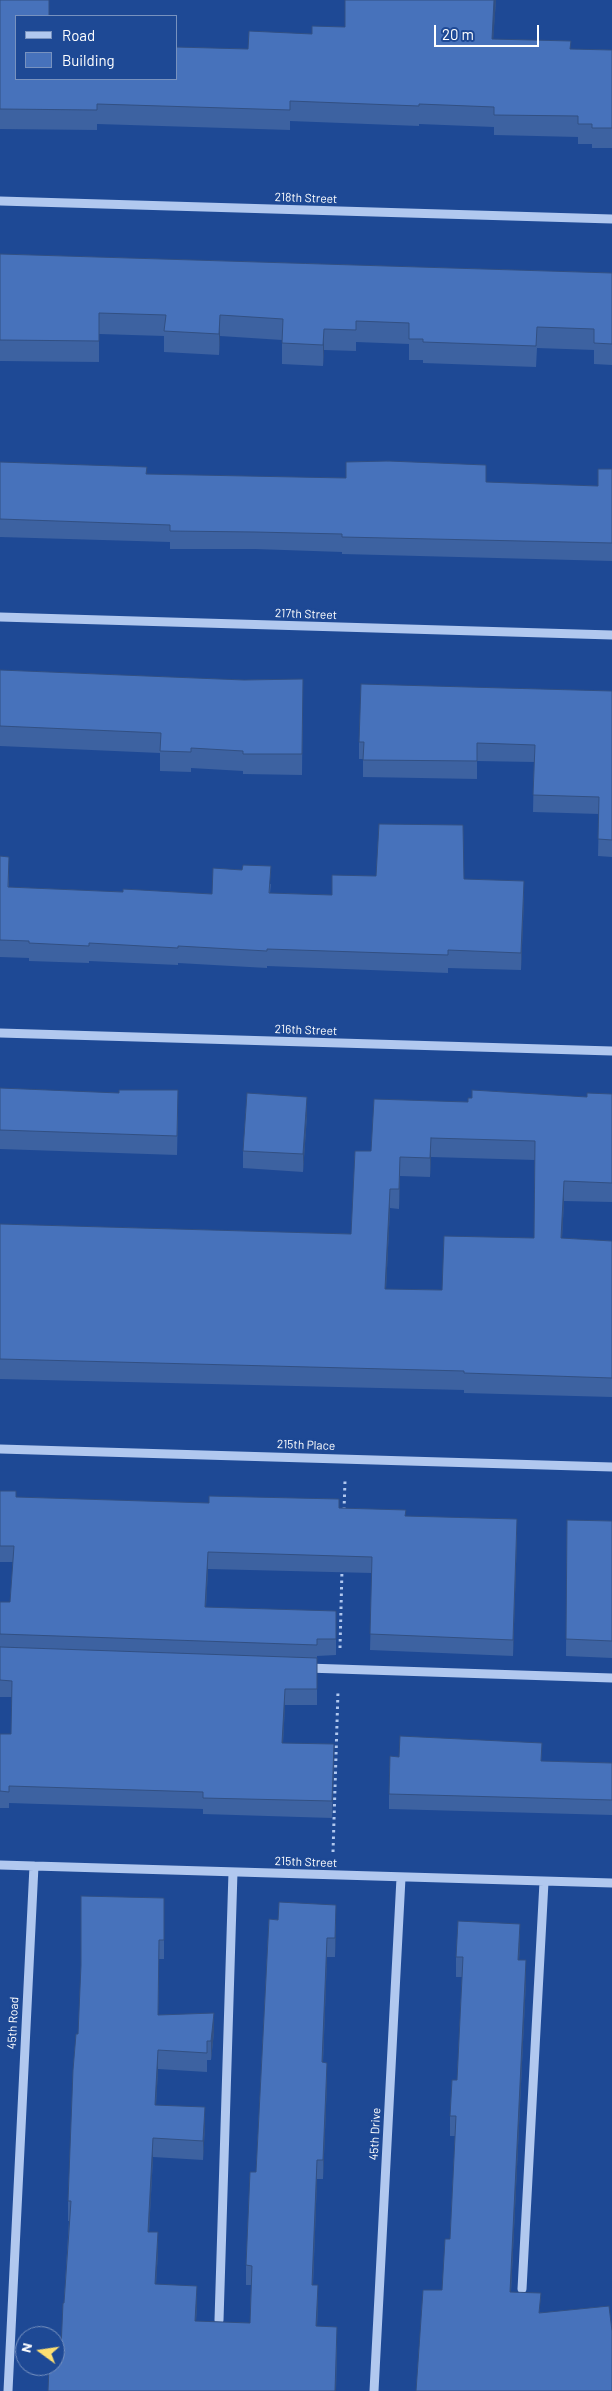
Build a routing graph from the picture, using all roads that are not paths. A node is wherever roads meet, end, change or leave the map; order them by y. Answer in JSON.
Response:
{"nodes":[{"id":1,"x":0,"y":201,"type":"edge"},
{"id":2,"x":612,"y":219,"type":"edge"},
{"id":3,"x":0,"y":617,"type":"edge"},
{"id":4,"x":612,"y":635,"type":"edge"},
{"id":5,"x":0,"y":1033,"type":"edge"},
{"id":6,"x":612,"y":1051,"type":"edge"},
{"id":7,"x":0,"y":1449,"type":"edge"},
{"id":8,"x":612,"y":1467,"type":"edge"},
{"id":9,"x":299,"y":1668,"type":"edge"},
{"id":10,"x":612,"y":1678,"type":"edge"},
{"id":11,"x":0,"y":1865,"type":"edge"},
{"id":12,"x":34,"y":1866,"type":"junction"},
{"id":13,"x":233,"y":1872,"type":"junction"},
{"id":14,"x":400,"y":1878,"type":"junction"},
{"id":15,"x":544,"y":1882,"type":"junction"},
{"id":16,"x":612,"y":1883,"type":"edge"},
{"id":17,"x":522,"y":2289,"type":"dead end"},
{"id":18,"x":219,"y":2320,"type":"edge"},
{"id":19,"x":8,"y":2391,"type":"edge"},
{"id":20,"x":374,"y":2391,"type":"edge"}],
"edges":[{"from":1,"to":2,"type":"street","name":"218th Street"},
{"from":3,"to":4,"type":"street","name":"217th Street"},
{"from":5,"to":6,"type":"street","name":"216th Street"},
{"from":7,"to":8,"type":"street","name":"215th Place"},
{"from":9,"to":10,"type":"street"},
{"from":11,"to":12,"type":"street","name":"215th Street"},
{"from":12,"to":13,"type":"street","name":"215th Street"},
{"from":12,"to":19,"type":"street","name":"45th Road"},
{"from":13,"to":14,"type":"street","name":"215th Street"},
{"from":13,"to":18,"type":"street"},
{"from":14,"to":15,"type":"street","name":"215th Street"},
{"from":14,"to":20,"type":"street","name":"45th Drive"},
{"from":15,"to":16,"type":"street","name":"215th Street"},
{"from":15,"to":17,"type":"street"}]}
